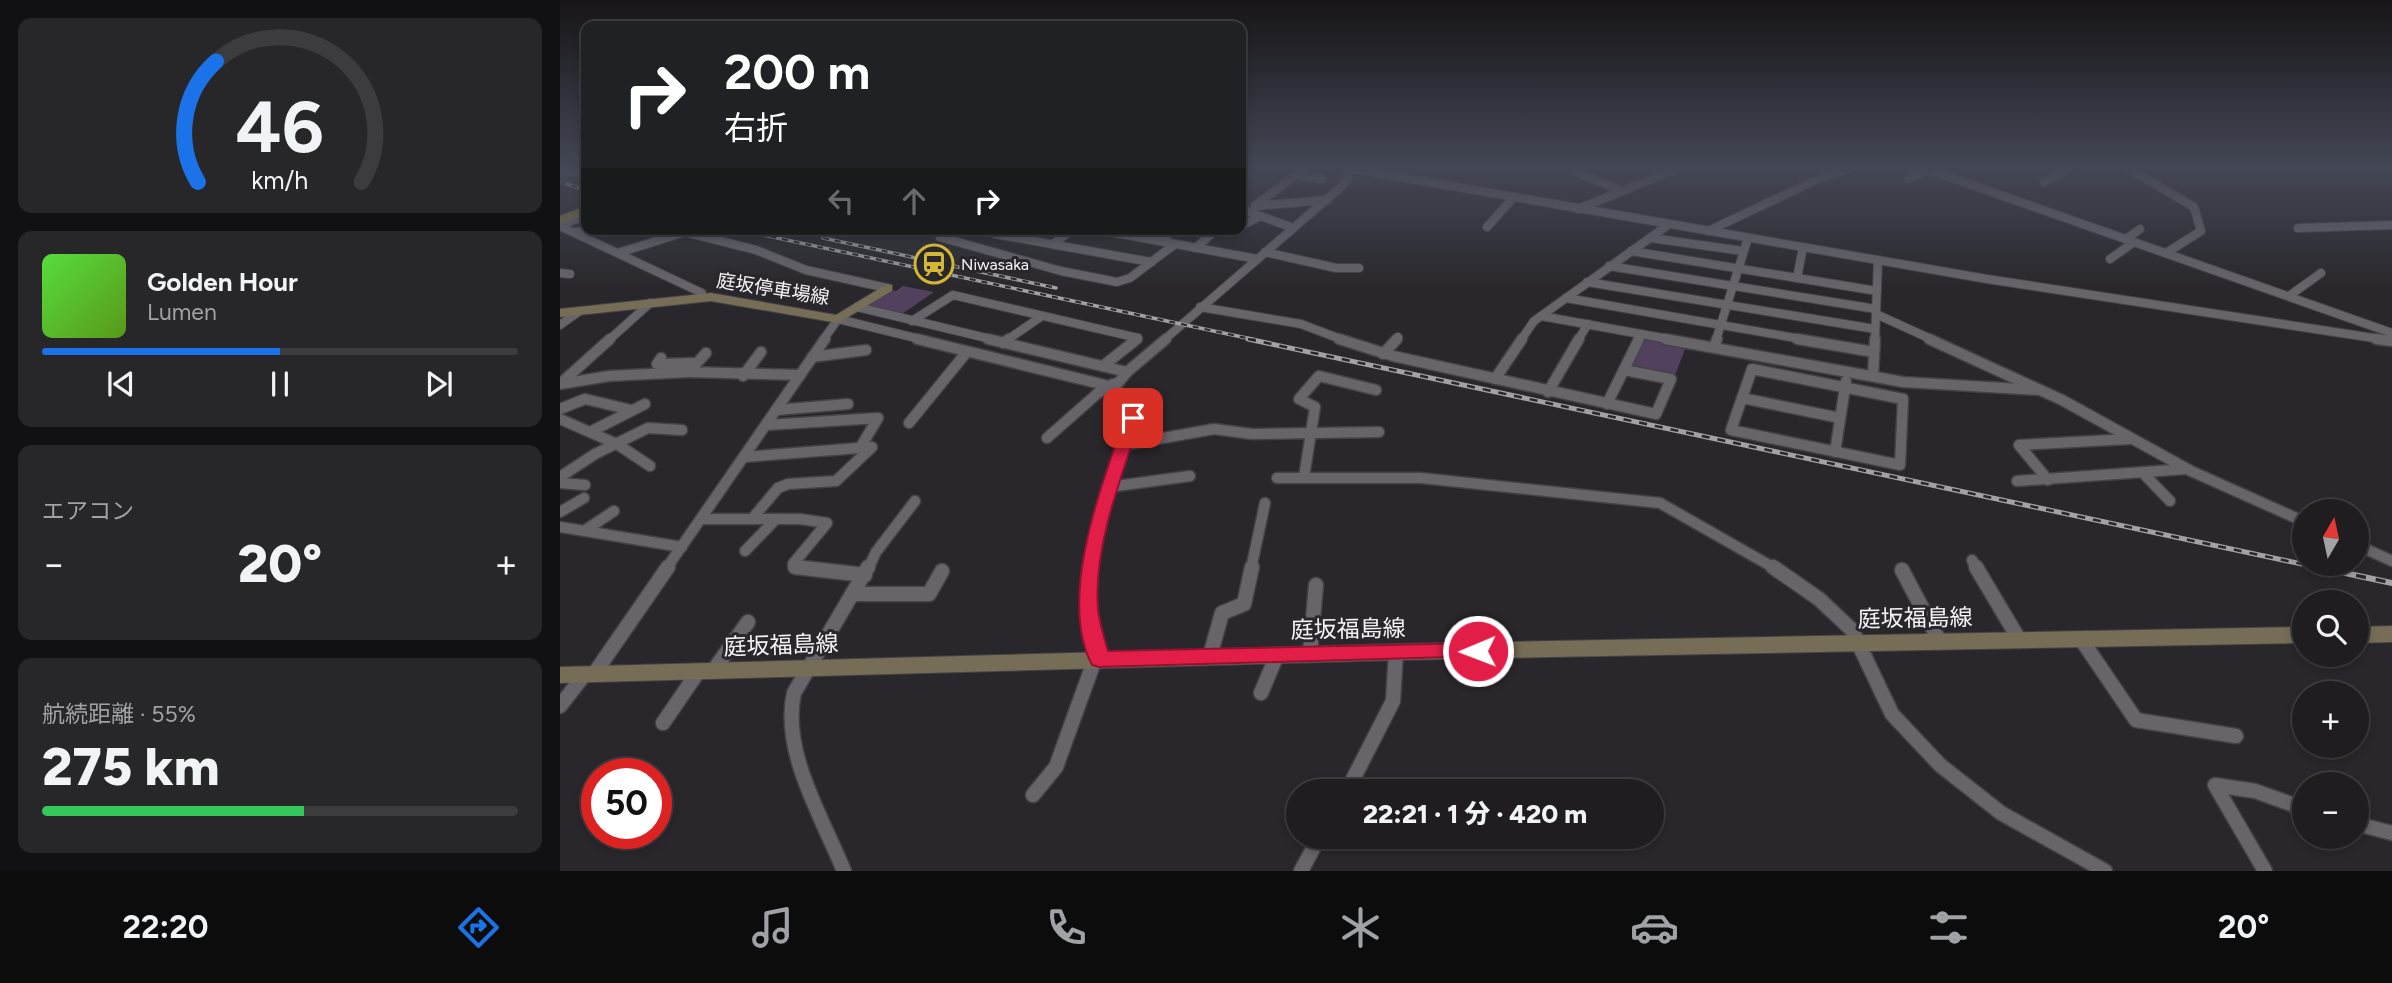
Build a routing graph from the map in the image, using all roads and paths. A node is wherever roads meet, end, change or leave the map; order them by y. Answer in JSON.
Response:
{"nodes":[{"id":1,"x":1318,"y":208,"type":"edge"},
{"id":2,"x":1505,"y":208,"type":"edge"},
{"id":3,"x":1570,"y":208,"type":"edge"},
{"id":4,"x":1581,"y":208,"type":"edge"},
{"id":5,"x":1757,"y":208,"type":"edge"},
{"id":6,"x":2039,"y":208,"type":"edge"},
{"id":7,"x":2194,"y":208,"type":"edge"},
{"id":8,"x":1578,"y":209,"type":"junction"},
{"id":9,"x":1247,"y":211,"type":"dead end"},
{"id":10,"x":581,"y":213,"type":"edge"},
{"id":11,"x":1260,"y":216,"type":"junction"},
{"id":12,"x":581,"y":218,"type":"edge"},
{"id":13,"x":1246,"y":223,"type":"edge"},
{"id":14,"x":560,"y":224,"type":"edge"},
{"id":15,"x":1668,"y":225,"type":"junction"},
{"id":16,"x":2392,"y":225,"type":"edge"},
{"id":17,"x":1293,"y":228,"type":"junction"},
{"id":18,"x":1487,"y":228,"type":"dead end"},
{"id":19,"x":2298,"y":228,"type":"dead end"},
{"id":20,"x":2140,"y":229,"type":"dead end"},
{"id":21,"x":581,"y":231,"type":"edge"},
{"id":22,"x":1707,"y":231,"type":"junction"},
{"id":23,"x":572,"y":232,"type":"junction"},
{"id":24,"x":675,"y":235,"type":"edge"},
{"id":25,"x":692,"y":235,"type":"edge"},
{"id":26,"x":940,"y":235,"type":"edge"},
{"id":27,"x":994,"y":235,"type":"edge"},
{"id":28,"x":1011,"y":235,"type":"edge"},
{"id":29,"x":1065,"y":235,"type":"edge"},
{"id":30,"x":1128,"y":235,"type":"edge"},
{"id":31,"x":1168,"y":235,"type":"edge"},
{"id":32,"x":1210,"y":235,"type":"dead end"},
{"id":33,"x":1651,"y":238,"type":"junction"},
{"id":34,"x":1748,"y":238,"type":"junction"},
{"id":35,"x":2130,"y":240,"type":"junction"},
{"id":36,"x":1162,"y":241,"type":"junction"},
{"id":37,"x":1053,"y":244,"type":"junction"},
{"id":38,"x":1175,"y":244,"type":"junction"},
{"id":39,"x":1803,"y":247,"type":"junction"},
{"id":40,"x":1196,"y":248,"type":"junction"},
{"id":41,"x":980,"y":250,"type":"junction"},
{"id":42,"x":1631,"y":251,"type":"junction"},
{"id":43,"x":1743,"y":251,"type":"junction"},
{"id":44,"x":618,"y":253,"type":"junction"},
{"id":45,"x":2166,"y":253,"type":"junction"},
{"id":46,"x":1261,"y":256,"type":"junction"},
{"id":47,"x":2110,"y":259,"type":"dead end"},
{"id":48,"x":1878,"y":260,"type":"junction"},
{"id":49,"x":1150,"y":262,"type":"junction"},
{"id":50,"x":1609,"y":266,"type":"junction"},
{"id":51,"x":1359,"y":268,"type":"dead end"},
{"id":52,"x":1738,"y":268,"type":"junction"},
{"id":53,"x":2321,"y":273,"type":"dead end"},
{"id":54,"x":1797,"y":278,"type":"junction"},
{"id":55,"x":1587,"y":282,"type":"junction"},
{"id":56,"x":1733,"y":286,"type":"junction"},
{"id":57,"x":887,"y":288,"type":"joint"},
{"id":58,"x":1877,"y":291,"type":"junction"},
{"id":59,"x":2288,"y":296,"type":"junction"},
{"id":60,"x":702,"y":297,"type":"junction"},
{"id":61,"x":1566,"y":298,"type":"junction"},
{"id":62,"x":650,"y":303,"type":"junction"},
{"id":63,"x":1727,"y":305,"type":"junction"},
{"id":64,"x":857,"y":307,"type":"junction"},
{"id":65,"x":1200,"y":307,"type":"junction"},
{"id":66,"x":580,"y":311,"type":"junction"},
{"id":67,"x":1876,"y":312,"type":"junction"},
{"id":68,"x":560,"y":313,"type":"edge"},
{"id":69,"x":1042,"y":316,"type":"junction"},
{"id":70,"x":1541,"y":316,"type":"junction"},
{"id":71,"x":838,"y":318,"type":"junction"},
{"id":72,"x":912,"y":321,"type":"junction"},
{"id":73,"x":1588,"y":324,"type":"junction"},
{"id":74,"x":1721,"y":325,"type":"junction"},
{"id":75,"x":560,"y":326,"type":"edge"},
{"id":76,"x":1875,"y":329,"type":"junction"},
{"id":77,"x":2392,"y":332,"type":"edge"},
{"id":78,"x":1640,"y":334,"type":"junction"},
{"id":79,"x":1398,"y":337,"type":"dead end"},
{"id":80,"x":2392,"y":341,"type":"edge"},
{"id":81,"x":1003,"y":343,"type":"junction"},
{"id":82,"x":1714,"y":347,"type":"junction"},
{"id":83,"x":866,"y":350,"type":"dead end"},
{"id":84,"x":761,"y":352,"type":"dead end"},
{"id":85,"x":1874,"y":352,"type":"junction"},
{"id":86,"x":706,"y":353,"type":"dead end"},
{"id":87,"x":966,"y":353,"type":"junction"},
{"id":88,"x":1383,"y":354,"type":"junction"},
{"id":89,"x":811,"y":357,"type":"junction"},
{"id":90,"x":661,"y":358,"type":"dead end"},
{"id":91,"x":1103,"y":366,"type":"junction"},
{"id":92,"x":693,"y":368,"type":"junction"},
{"id":93,"x":1624,"y":370,"type":"junction"},
{"id":94,"x":1127,"y":372,"type":"junction"},
{"id":95,"x":1847,"y":372,"type":"junction"},
{"id":96,"x":800,"y":375,"type":"junction"},
{"id":97,"x":564,"y":376,"type":"edge"},
{"id":98,"x":743,"y":376,"type":"junction"},
{"id":99,"x":1873,"y":376,"type":"junction"},
{"id":100,"x":1495,"y":379,"type":"junction"},
{"id":101,"x":560,"y":384,"type":"edge"},
{"id":102,"x":1111,"y":385,"type":"junction"},
{"id":103,"x":1845,"y":387,"type":"junction"},
{"id":104,"x":1376,"y":390,"type":"dead end"},
{"id":105,"x":2040,"y":390,"type":"junction"},
{"id":106,"x":1548,"y":391,"type":"junction"},
{"id":107,"x":1742,"y":398,"type":"junction"},
{"id":108,"x":645,"y":404,"type":"dead end"},
{"id":109,"x":848,"y":404,"type":"dead end"},
{"id":110,"x":1607,"y":404,"type":"junction"},
{"id":111,"x":560,"y":409,"type":"edge"},
{"id":112,"x":631,"y":410,"type":"junction"},
{"id":113,"x":776,"y":410,"type":"junction"},
{"id":114,"x":1840,"y":418,"type":"junction"},
{"id":115,"x":560,"y":419,"type":"edge"},
{"id":116,"x":909,"y":423,"type":"dead end"},
{"id":117,"x":767,"y":425,"type":"junction"},
{"id":118,"x":682,"y":430,"type":"dead end"},
{"id":119,"x":590,"y":432,"type":"junction"},
{"id":120,"x":1379,"y":432,"type":"dead end"},
{"id":121,"x":1311,"y":433,"type":"junction"},
{"id":122,"x":1047,"y":438,"type":"dead end"},
{"id":123,"x":2130,"y":439,"type":"junction"},
{"id":124,"x":617,"y":444,"type":"junction"},
{"id":125,"x":1125,"y":445,"type":"junction"},
{"id":126,"x":860,"y":448,"type":"junction"},
{"id":127,"x":1835,"y":452,"type":"junction"},
{"id":128,"x":744,"y":457,"type":"junction"},
{"id":129,"x":650,"y":466,"type":"dead end"},
{"id":130,"x":2186,"y":469,"type":"junction"},
{"id":131,"x":2143,"y":472,"type":"junction"},
{"id":132,"x":1190,"y":476,"type":"dead end"},
{"id":133,"x":560,"y":477,"type":"edge"},
{"id":134,"x":1304,"y":477,"type":"junction"},
{"id":135,"x":1277,"y":478,"type":"dead end"},
{"id":136,"x":2048,"y":480,"type":"junction"},
{"id":137,"x":2017,"y":481,"type":"dead end"},
{"id":138,"x":560,"y":483,"type":"edge"},
{"id":139,"x":585,"y":485,"type":"dead end"},
{"id":140,"x":1109,"y":487,"type":"junction"},
{"id":141,"x":584,"y":498,"type":"dead end"},
{"id":142,"x":915,"y":501,"type":"dead end"},
{"id":143,"x":2170,"y":501,"type":"dead end"},
{"id":144,"x":1265,"y":503,"type":"dead end"},
{"id":145,"x":614,"y":511,"type":"dead end"},
{"id":146,"x":560,"y":512,"type":"edge"},
{"id":147,"x":2292,"y":516,"type":"edge"},
{"id":148,"x":702,"y":519,"type":"junction"},
{"id":149,"x":752,"y":519,"type":"junction"},
{"id":150,"x":776,"y":519,"type":"junction"},
{"id":151,"x":560,"y":527,"type":"edge"},
{"id":152,"x":584,"y":531,"type":"junction"},
{"id":153,"x":682,"y":547,"type":"junction"},
{"id":154,"x":745,"y":551,"type":"dead end"},
{"id":155,"x":2370,"y":551,"type":"edge"},
{"id":156,"x":1972,"y":560,"type":"dead end"},
{"id":157,"x":2392,"y":561,"type":"edge"},
{"id":158,"x":1902,"y":570,"type":"dead end"},
{"id":159,"x":942,"y":571,"type":"dead end"},
{"id":160,"x":865,"y":575,"type":"junction"},
{"id":161,"x":1316,"y":584,"type":"dead end"},
{"id":162,"x":855,"y":594,"type":"junction"},
{"id":163,"x":748,"y":622,"type":"dead end"},
{"id":164,"x":2392,"y":634,"type":"edge"},
{"id":165,"x":2292,"y":635,"type":"edge"},
{"id":166,"x":2369,"y":635,"type":"edge"},
{"id":167,"x":2081,"y":639,"type":"junction"},
{"id":168,"x":2020,"y":640,"type":"junction"},
{"id":169,"x":1940,"y":642,"type":"junction"},
{"id":170,"x":1860,"y":644,"type":"junction"},
{"id":171,"x":1396,"y":652,"type":"junction"},
{"id":172,"x":1310,"y":654,"type":"junction"},
{"id":173,"x":1277,"y":655,"type":"junction"},
{"id":174,"x":1210,"y":656,"type":"junction"},
{"id":175,"x":1097,"y":659,"type":"junction"},
{"id":176,"x":808,"y":668,"type":"junction"},
{"id":177,"x":706,"y":671,"type":"junction"},
{"id":178,"x":590,"y":674,"type":"junction"},
{"id":179,"x":560,"y":675,"type":"edge"},
{"id":180,"x":1261,"y":693,"type":"dead end"},
{"id":181,"x":560,"y":706,"type":"edge"},
{"id":182,"x":663,"y":723,"type":"dead end"},
{"id":183,"x":2236,"y":736,"type":"dead end"},
{"id":184,"x":1353,"y":779,"type":"edge"},
{"id":185,"x":1033,"y":795,"type":"dead end"},
{"id":186,"x":2292,"y":804,"type":"edge"},
{"id":187,"x":2369,"y":827,"type":"edge"},
{"id":188,"x":2392,"y":833,"type":"edge"},
{"id":189,"x":1313,"y":849,"type":"edge"},
{"id":190,"x":840,"y":870,"type":"edge"},
{"id":191,"x":1300,"y":871,"type":"edge"},
{"id":192,"x":2105,"y":871,"type":"edge"},
{"id":193,"x":2265,"y":871,"type":"edge"}],
"edges":[{"from":1,"to":17,"type":"street"},
{"from":2,"to":18,"type":"street"},
{"from":3,"to":8,"type":"street"},
{"from":4,"to":8,"type":"street"},
{"from":5,"to":22,"type":"street"},
{"from":6,"to":35,"type":"street"},
{"from":7,"to":45,"type":"street"},
{"from":8,"to":15,"type":"street"},
{"from":9,"to":11,"type":"street"},
{"from":10,"to":14,"type":"main road"},
{"from":11,"to":13,"type":"street"},
{"from":11,"to":17,"type":"street"},
{"from":12,"to":14,"type":"street"},
{"from":14,"to":23,"type":"street"},
{"from":15,"to":22,"type":"street"},
{"from":15,"to":33,"type":"street"},
{"from":16,"to":19,"type":"street"},
{"from":17,"to":46,"type":"street"},
{"from":20,"to":35,"type":"street"},
{"from":21,"to":23,"type":"street"},
{"from":22,"to":34,"type":"street"},
{"from":23,"to":44,"type":"street"},
{"from":24,"to":44,"type":"street"},
{"from":25,"to":57,"type":"street"},
{"from":26,"to":41,"type":"street"},
{"from":27,"to":41,"type":"street"},
{"from":28,"to":37,"type":"street"},
{"from":29,"to":37,"type":"street"},
{"from":30,"to":36,"type":"street"},
{"from":31,"to":36,"type":"street"},
{"from":32,"to":40,"type":"street"},
{"from":33,"to":42,"type":"street"},
{"from":33,"to":43,"type":"street"},
{"from":34,"to":39,"type":"street"},
{"from":34,"to":43,"type":"street"},
{"from":35,"to":45,"type":"street"},
{"from":35,"to":47,"type":"street"},
{"from":36,"to":38,"type":"street"},
{"from":37,"to":49,"type":"street"},
{"from":38,"to":40,"type":"street"},
{"from":38,"to":49,"type":"street"},
{"from":39,"to":48,"type":"street"},
{"from":39,"to":54,"type":"street"},
{"from":40,"to":46,"type":"street"},
{"from":41,"to":49,"type":"street"},
{"from":42,"to":50,"type":"street"},
{"from":42,"to":52,"type":"street"},
{"from":43,"to":52,"type":"street"},
{"from":44,"to":60,"type":"street"},
{"from":45,"to":59,"type":"street"},
{"from":46,"to":51,"type":"street"},
{"from":46,"to":65,"type":"street"},
{"from":48,"to":58,"type":"street"},
{"from":48,"to":80,"type":"street"},
{"from":50,"to":55,"type":"street"},
{"from":50,"to":56,"type":"street"},
{"from":52,"to":54,"type":"street"},
{"from":52,"to":56,"type":"street"},
{"from":53,"to":59,"type":"street"},
{"from":54,"to":58,"type":"street"},
{"from":55,"to":61,"type":"street"},
{"from":55,"to":63,"type":"street"},
{"from":56,"to":63,"type":"street"},
{"from":56,"to":67,"type":"street"},
{"from":57,"to":64,"type":"main road","name":"庭坂停車場線"},
{"from":58,"to":67,"type":"street"},
{"from":59,"to":77,"type":"street"},
{"from":60,"to":62,"type":"main road","name":"庭坂停車場線"},
{"from":60,"to":71,"type":"main road","name":"庭坂停車場線"},
{"from":61,"to":70,"type":"street"},
{"from":61,"to":74,"type":"street"},
{"from":62,"to":66,"type":"main road","name":"庭坂停車場線"},
{"from":62,"to":97,"type":"street"},
{"from":63,"to":74,"type":"street"},
{"from":63,"to":76,"type":"street"},
{"from":64,"to":71,"type":"main road","name":"庭坂停車場線"},
{"from":64,"to":72,"type":"street"},
{"from":65,"to":88,"type":"street"},
{"from":65,"to":94,"type":"street"},
{"from":66,"to":68,"type":"main road","name":"庭坂停車場線"},
{"from":66,"to":75,"type":"street"},
{"from":67,"to":76,"type":"street"},
{"from":67,"to":105,"type":"street"},
{"from":69,"to":72,"type":"street"},
{"from":69,"to":81,"type":"street"},
{"from":69,"to":91,"type":"street"},
{"from":70,"to":73,"type":"street"},
{"from":70,"to":100,"type":"street"},
{"from":71,"to":87,"type":"street"},
{"from":71,"to":89,"type":"street"},
{"from":72,"to":81,"type":"street"},
{"from":73,"to":78,"type":"street"},
{"from":73,"to":106,"type":"street"},
{"from":74,"to":82,"type":"street"},
{"from":74,"to":85,"type":"street"},
{"from":76,"to":85,"type":"street"},
{"from":78,"to":82,"type":"street"},
{"from":78,"to":93,"type":"street"},
{"from":79,"to":88,"type":"street"},
{"from":81,"to":91,"type":"street"},
{"from":82,"to":95,"type":"street"},
{"from":83,"to":89,"type":"street"},
{"from":84,"to":98,"type":"street"},
{"from":85,"to":99,"type":"street"},
{"from":86,"to":92,"type":"street"},
{"from":87,"to":102,"type":"street"},
{"from":87,"to":116,"type":"street"},
{"from":88,"to":100,"type":"street"},
{"from":89,"to":96,"type":"street"},
{"from":90,"to":92,"type":"street"},
{"from":91,"to":94,"type":"street"},
{"from":92,"to":98,"type":"street"},
{"from":92,"to":101,"type":"street"},
{"from":93,"to":110,"type":"street"},
{"from":93,"to":110,"type":"street"},
{"from":94,"to":102,"type":"street"},
{"from":95,"to":99,"type":"street"},
{"from":95,"to":103,"type":"street"},
{"from":96,"to":98,"type":"street"},
{"from":96,"to":113,"type":"street"},
{"from":97,"to":101,"type":"street"},
{"from":99,"to":105,"type":"street"},
{"from":100,"to":106,"type":"street"},
{"from":102,"to":122,"type":"street"},
{"from":102,"to":125,"type":"street"},
{"from":103,"to":107,"type":"street"},
{"from":103,"to":114,"type":"street"},
{"from":103,"to":127,"type":"street"},
{"from":104,"to":121,"type":"street"},
{"from":105,"to":123,"type":"street"},
{"from":106,"to":110,"type":"street"},
{"from":107,"to":114,"type":"street"},
{"from":107,"to":127,"type":"street"},
{"from":108,"to":112,"type":"street"},
{"from":109,"to":113,"type":"street"},
{"from":111,"to":112,"type":"street"},
{"from":112,"to":119,"type":"street"},
{"from":113,"to":117,"type":"street"},
{"from":114,"to":127,"type":"street"},
{"from":115,"to":119,"type":"street"},
{"from":117,"to":126,"type":"street"},
{"from":117,"to":128,"type":"street"},
{"from":118,"to":124,"type":"street"},
{"from":119,"to":124,"type":"street"},
{"from":120,"to":121,"type":"street"},
{"from":121,"to":125,"type":"street"},
{"from":121,"to":134,"type":"street"},
{"from":123,"to":130,"type":"street"},
{"from":123,"to":136,"type":"street"},
{"from":124,"to":129,"type":"street"},
{"from":124,"to":133,"type":"street"},
{"from":125,"to":140,"type":"street"},
{"from":126,"to":128,"type":"street"},
{"from":126,"to":149,"type":"street"},
{"from":128,"to":148,"type":"street"},
{"from":130,"to":131,"type":"street"},
{"from":130,"to":147,"type":"street"},
{"from":131,"to":136,"type":"street"},
{"from":131,"to":143,"type":"street"},
{"from":132,"to":140,"type":"street"},
{"from":134,"to":135,"type":"street"},
{"from":134,"to":170,"type":"street"},
{"from":136,"to":137,"type":"street"},
{"from":138,"to":139,"type":"street"},
{"from":140,"to":175,"type":"street"},
{"from":141,"to":146,"type":"street"},
{"from":142,"to":160,"type":"street"},
{"from":144,"to":174,"type":"street"},
{"from":145,"to":152,"type":"street"},
{"from":148,"to":149,"type":"street"},
{"from":148,"to":153,"type":"street"},
{"from":149,"to":150,"type":"street"},
{"from":150,"to":154,"type":"street"},
{"from":150,"to":160,"type":"street"},
{"from":151,"to":152,"type":"street"},
{"from":152,"to":153,"type":"street"},
{"from":153,"to":178,"type":"street"},
{"from":155,"to":157,"type":"street"},
{"from":156,"to":168,"type":"street"},
{"from":158,"to":169,"type":"street"},
{"from":159,"to":162,"type":"street"},
{"from":160,"to":162,"type":"street"},
{"from":161,"to":172,"type":"street"},
{"from":162,"to":176,"type":"street"},
{"from":163,"to":177,"type":"street"},
{"from":164,"to":166,"type":"main road"},
{"from":165,"to":167,"type":"main road","name":"庭坂福島線"},
{"from":167,"to":168,"type":"main road","name":"庭坂福島線"},
{"from":167,"to":183,"type":"street"},
{"from":168,"to":169,"type":"main road","name":"庭坂福島線"},
{"from":169,"to":170,"type":"main road","name":"庭坂福島線"},
{"from":170,"to":171,"type":"main road","name":"庭坂福島線"},
{"from":170,"to":192,"type":"street"},
{"from":171,"to":172,"type":"main road","name":"庭坂福島線"},
{"from":171,"to":184,"type":"street"},
{"from":172,"to":173,"type":"main road","name":"庭坂福島線"},
{"from":173,"to":174,"type":"main road","name":"庭坂福島線"},
{"from":173,"to":180,"type":"street"},
{"from":174,"to":175,"type":"main road","name":"庭坂福島線"},
{"from":175,"to":176,"type":"main road","name":"庭坂福島線"},
{"from":175,"to":185,"type":"street"},
{"from":176,"to":177,"type":"main road","name":"庭坂福島線"},
{"from":176,"to":190,"type":"street"},
{"from":177,"to":178,"type":"main road","name":"庭坂福島線"},
{"from":177,"to":182,"type":"street"},
{"from":178,"to":179,"type":"main road","name":"庭坂福島線"},
{"from":178,"to":181,"type":"street"},
{"from":186,"to":193,"type":"street"},
{"from":187,"to":188,"type":"street"},
{"from":189,"to":191,"type":"street"}]}
